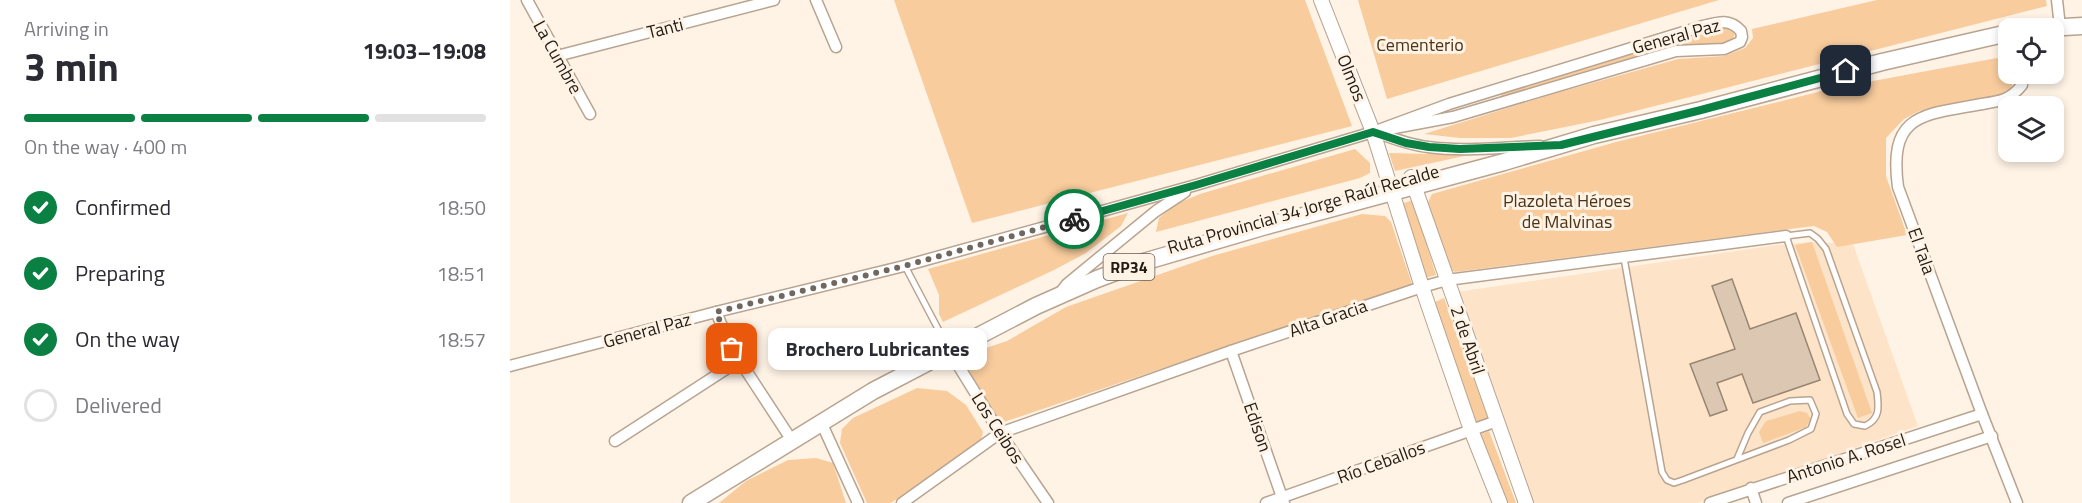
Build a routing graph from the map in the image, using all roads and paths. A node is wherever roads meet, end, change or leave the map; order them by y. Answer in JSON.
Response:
{"nodes":[{"id":1,"x":527,"y":0,"type":"edge"},
{"id":2,"x":774,"y":0,"type":"edge"},
{"id":3,"x":816,"y":0,"type":"edge"},
{"id":4,"x":1321,"y":0,"type":"edge"},
{"id":5,"x":2057,"y":0,"type":"edge"},
{"id":6,"x":2054,"y":18,"type":"edge"},
{"id":7,"x":2082,"y":26,"type":"edge"},
{"id":8,"x":2064,"y":27,"type":"edge"},
{"id":9,"x":1998,"y":35,"type":"edge"},
{"id":10,"x":836,"y":47,"type":"dead end"},
{"id":11,"x":557,"y":56,"type":"junction"},
{"id":12,"x":2022,"y":84,"type":"edge"},
{"id":13,"x":590,"y":114,"type":"dead end"},
{"id":14,"x":1373,"y":132,"type":"junction"},
{"id":15,"x":1561,"y":145,"type":"junction"},
{"id":16,"x":1412,"y":181,"type":"junction"},
{"id":17,"x":1196,"y":185,"type":"junction"},
{"id":18,"x":1392,"y":187,"type":"junction"},
{"id":19,"x":1786,"y":236,"type":"junction"},
{"id":20,"x":1624,"y":258,"type":"junction"},
{"id":21,"x":904,"y":266,"type":"junction"},
{"id":22,"x":1447,"y":280,"type":"junction"},
{"id":23,"x":1422,"y":286,"type":"junction"},
{"id":24,"x":1062,"y":290,"type":"junction"},
{"id":25,"x":716,"y":312,"type":"junction"},
{"id":26,"x":948,"y":348,"type":"junction"},
{"id":27,"x":1231,"y":351,"type":"junction"},
{"id":28,"x":740,"y":360,"type":"junction"},
{"id":29,"x":510,"y":366,"type":"edge"},
{"id":30,"x":1982,"y":414,"type":"junction"},
{"id":31,"x":1497,"y":421,"type":"junction"},
{"id":32,"x":821,"y":422,"type":"junction"},
{"id":33,"x":1471,"y":429,"type":"junction"},
{"id":34,"x":787,"y":433,"type":"junction"},
{"id":35,"x":1000,"y":433,"type":"junction"},
{"id":36,"x":1992,"y":436,"type":"junction"},
{"id":37,"x":615,"y":441,"type":"dead end"},
{"id":38,"x":1737,"y":459,"type":"junction"},
{"id":39,"x":1751,"y":488,"type":"junction"},
{"id":40,"x":1734,"y":499,"type":"edge"},
{"id":41,"x":1283,"y":500,"type":"edge"},
{"id":42,"x":675,"y":503,"type":"edge"},
{"id":43,"x":692,"y":503,"type":"edge"},
{"id":44,"x":858,"y":503,"type":"edge"},
{"id":45,"x":902,"y":503,"type":"edge"},
{"id":46,"x":1048,"y":503,"type":"edge"},
{"id":47,"x":1266,"y":503,"type":"edge"},
{"id":48,"x":1500,"y":503,"type":"edge"},
{"id":49,"x":1526,"y":503,"type":"edge"},
{"id":50,"x":1710,"y":503,"type":"edge"},
{"id":51,"x":1756,"y":503,"type":"edge"},
{"id":52,"x":1788,"y":503,"type":"edge"},
{"id":53,"x":2017,"y":503,"type":"edge"}],
"edges":[{"from":1,"to":11,"type":"street","name":"La Cumbre"},
{"from":2,"to":11,"type":"street","name":"Tanti"},
{"from":3,"to":10,"type":"street"},
{"from":4,"to":14,"type":"street","name":"Olmos"},
{"from":5,"to":6,"type":"street"},
{"from":7,"to":8,"type":"main road"},
{"from":9,"to":15,"type":"main road","name":"Ruta Provincial 34 Jorge Raúl Recalde","number":"RP34"},
{"from":11,"to":13,"type":"street","name":"La Cumbre"},
{"from":12,"to":30,"type":"street","name":"El Tala"},
{"from":14,"to":14,"type":"street","name":"General Paz"},
{"from":14,"to":15,"type":"street"},
{"from":14,"to":17,"type":"street","name":"General Paz"},
{"from":14,"to":18,"type":"street","name":"Olmos"},
{"from":15,"to":16,"type":"main road","name":"Ruta Provincial 34 Jorge Raúl Recalde","number":"RP34"},
{"from":16,"to":18,"type":"main road","name":"Ruta Provincial 34 Jorge Raúl Recalde","number":"RP34"},
{"from":16,"to":22,"type":"street","name":"2 de Abril"},
{"from":17,"to":21,"type":"street","name":"General Paz"},
{"from":17,"to":24,"type":"street"},
{"from":18,"to":23,"type":"street","name":"2 de Abril"},
{"from":18,"to":24,"type":"main road","name":"Ruta Provincial 34 Jorge Raúl Recalde","number":"RP34"},
{"from":19,"to":19,"type":"lane"},
{"from":19,"to":20,"type":"street","name":"Alta Gracia"},
{"from":20,"to":22,"type":"street","name":"Alta Gracia"},
{"from":20,"to":38,"type":"lane"},
{"from":21,"to":25,"type":"street","name":"General Paz"},
{"from":21,"to":26,"type":"lane"},
{"from":22,"to":23,"type":"street","name":"Alta Gracia"},
{"from":22,"to":31,"type":"street","name":"2 de Abril"},
{"from":23,"to":27,"type":"street","name":"Alta Gracia"},
{"from":23,"to":33,"type":"street","name":"2 de Abril"},
{"from":24,"to":26,"type":"main road","name":"Ruta Provincial 34 Jorge Raúl Recalde","number":"RP34"},
{"from":25,"to":28,"type":"street"},
{"from":25,"to":29,"type":"street","name":"General Paz"},
{"from":26,"to":32,"type":"main road","name":"Ruta Provincial 34 Jorge Raúl Recalde","number":"RP34"},
{"from":26,"to":34,"type":"main road","name":"Ruta Provincial 34 Jorge Raúl Recalde","number":"RP34"},
{"from":26,"to":35,"type":"street","name":"Los Ceibos"},
{"from":27,"to":35,"type":"street","name":"Alta Gracia"},
{"from":27,"to":41,"type":"street","name":"Edison"},
{"from":28,"to":34,"type":"street"},
{"from":28,"to":37,"type":"street"},
{"from":30,"to":36,"type":"street","name":"El Tala"},
{"from":30,"to":39,"type":"street","name":"Antonio A. Rosel"},
{"from":31,"to":33,"type":"street","name":"Río Ceballos"},
{"from":31,"to":49,"type":"street","name":"2 de Abril"},
{"from":32,"to":43,"type":"main road","name":"Ruta Provincial 34 Jorge Raúl Recalde","number":"RP34"},
{"from":32,"to":44,"type":"street"},
{"from":33,"to":41,"type":"street","name":"Río Ceballos"},
{"from":33,"to":48,"type":"street","name":"2 de Abril"},
{"from":34,"to":42,"type":"main road","name":"Ruta Provincial 34 Jorge Raúl Recalde","number":"RP34"},
{"from":35,"to":45,"type":"street","name":"Alta Gracia"},
{"from":35,"to":46,"type":"street","name":"Los Ceibos"},
{"from":36,"to":52,"type":"street","name":"Antonio A. Rosel"},
{"from":36,"to":53,"type":"street","name":"El Tala"},
{"from":38,"to":38,"type":"lane"},
{"from":39,"to":40,"type":"street","name":"Antonio A. Rosel"},
{"from":39,"to":51,"type":"street"},
{"from":40,"to":50,"type":"street","name":"Antonio A. Rosel"},
{"from":41,"to":47,"type":"street","name":"Río Ceballos"}]}
